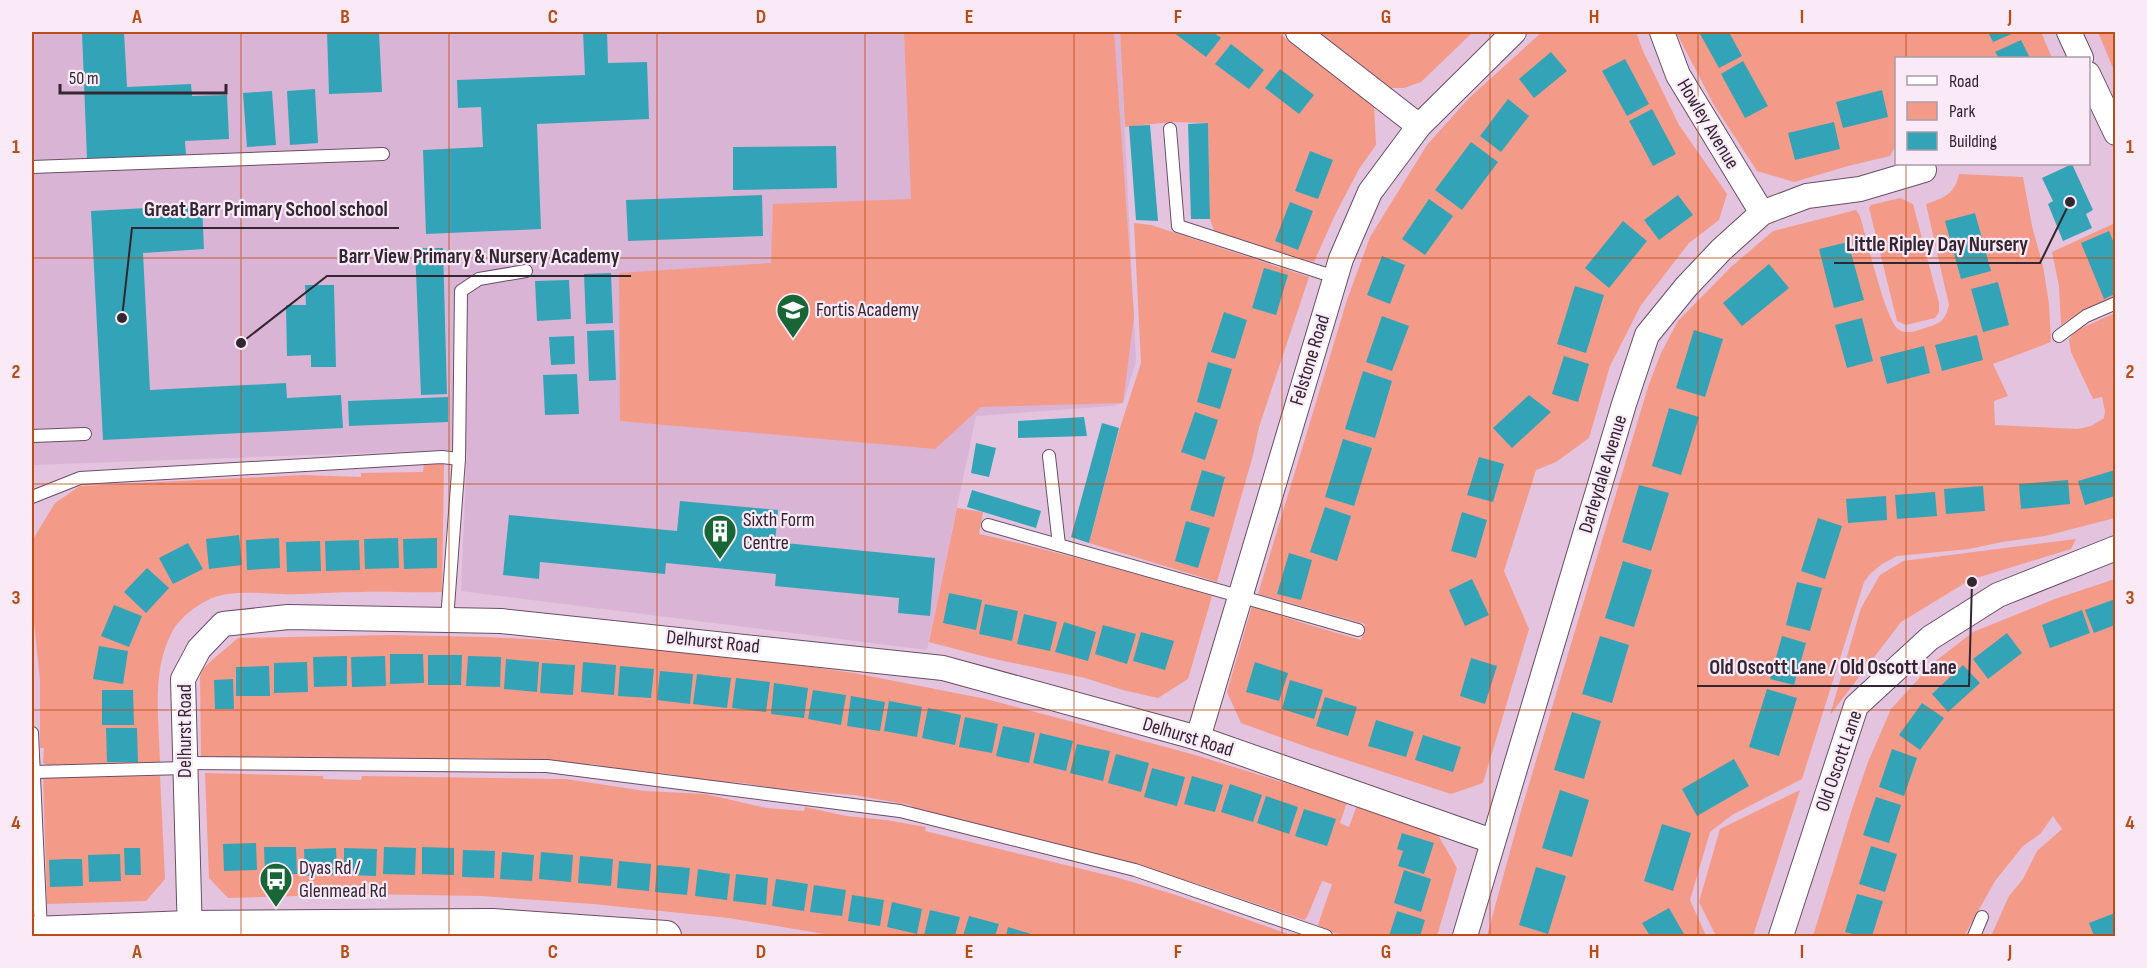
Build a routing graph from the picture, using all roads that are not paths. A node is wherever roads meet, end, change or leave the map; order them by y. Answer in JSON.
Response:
{"nodes":[{"id":1,"x":1298,"y":32,"type":"edge"},
{"id":2,"x":1514,"y":32,"type":"edge"},
{"id":3,"x":1662,"y":32,"type":"edge"},
{"id":4,"x":2069,"y":32,"type":"edge"},
{"id":5,"x":2081,"y":57,"type":"edge"},
{"id":6,"x":2090,"y":78,"type":"edge"},
{"id":7,"x":1419,"y":126,"type":"junction"},
{"id":8,"x":1170,"y":129,"type":"dead end"},
{"id":9,"x":2115,"y":134,"type":"edge"},
{"id":10,"x":382,"y":154,"type":"dead end"},
{"id":11,"x":32,"y":167,"type":"edge"},
{"id":12,"x":1924,"y":170,"type":"dead end"},
{"id":13,"x":1762,"y":213,"type":"junction"},
{"id":14,"x":526,"y":272,"type":"dead end"},
{"id":15,"x":1335,"y":277,"type":"junction"},
{"id":16,"x":2115,"y":303,"type":"edge"},
{"id":17,"x":2059,"y":336,"type":"dead end"},
{"id":18,"x":85,"y":435,"type":"dead end"},
{"id":19,"x":32,"y":436,"type":"edge"},
{"id":20,"x":1049,"y":456,"type":"dead end"},
{"id":21,"x":459,"y":459,"type":"junction"},
{"id":22,"x":32,"y":496,"type":"edge"},
{"id":23,"x":988,"y":525,"type":"dead end"},
{"id":24,"x":1059,"y":545,"type":"junction"},
{"id":25,"x":2115,"y":548,"type":"edge"},
{"id":26,"x":1240,"y":595,"type":"junction"},
{"id":27,"x":447,"y":620,"type":"junction"},
{"id":28,"x":1358,"y":630,"type":"dead end"},
{"id":29,"x":32,"y":733,"type":"edge"},
{"id":30,"x":1198,"y":738,"type":"junction"},
{"id":31,"x":185,"y":765,"type":"junction"},
{"id":32,"x":34,"y":772,"type":"junction"},
{"id":33,"x":1492,"y":841,"type":"junction"},
{"id":34,"x":1982,"y":917,"type":"dead end"},
{"id":35,"x":493,"y":930,"type":"edge"},
{"id":36,"x":190,"y":931,"type":"edge"},
{"id":37,"x":36,"y":932,"type":"edge"},
{"id":38,"x":666,"y":936,"type":"edge"},
{"id":39,"x":1326,"y":936,"type":"edge"},
{"id":40,"x":1465,"y":936,"type":"edge"},
{"id":41,"x":1781,"y":936,"type":"edge"},
{"id":42,"x":1974,"y":936,"type":"edge"}],
"edges":[{"from":1,"to":7,"type":"street"},
{"from":2,"to":7,"type":"street","name":"Felstone Road"},
{"from":3,"to":13,"type":"street","name":"Howley Avenue"},
{"from":4,"to":5,"type":"street"},
{"from":6,"to":9,"type":"street"},
{"from":7,"to":15,"type":"street","name":"Felstone Road"},
{"from":8,"to":15,"type":"lane"},
{"from":10,"to":11,"type":"lane"},
{"from":12,"to":13,"type":"street","name":"Darleydale Avenue"},
{"from":13,"to":33,"type":"street","name":"Darleydale Avenue"},
{"from":14,"to":21,"type":"lane"},
{"from":15,"to":26,"type":"street","name":"Felstone Road"},
{"from":16,"to":17,"type":"lane"},
{"from":18,"to":19,"type":"lane"},
{"from":20,"to":24,"type":"lane"},
{"from":21,"to":22,"type":"lane"},
{"from":21,"to":27,"type":"lane"},
{"from":23,"to":24,"type":"lane"},
{"from":24,"to":26,"type":"lane"},
{"from":25,"to":41,"type":"street","name":"Old Oscott Lane"},
{"from":26,"to":28,"type":"lane"},
{"from":26,"to":30,"type":"street","name":"Felstone Road"},
{"from":27,"to":30,"type":"street","name":"Delhurst Road"},
{"from":27,"to":31,"type":"street","name":"Delhurst Road"},
{"from":29,"to":32,"type":"lane"},
{"from":30,"to":33,"type":"street","name":"Delhurst Road"},
{"from":31,"to":32,"type":"lane"},
{"from":31,"to":36,"type":"street","name":"Delhurst Road"},
{"from":31,"to":39,"type":"lane"},
{"from":32,"to":37,"type":"lane"},
{"from":33,"to":40,"type":"street","name":"Darleydale Avenue"},
{"from":34,"to":42,"type":"lane"},
{"from":35,"to":36,"type":"street"},
{"from":35,"to":38,"type":"street"},
{"from":36,"to":37,"type":"street"}]}
